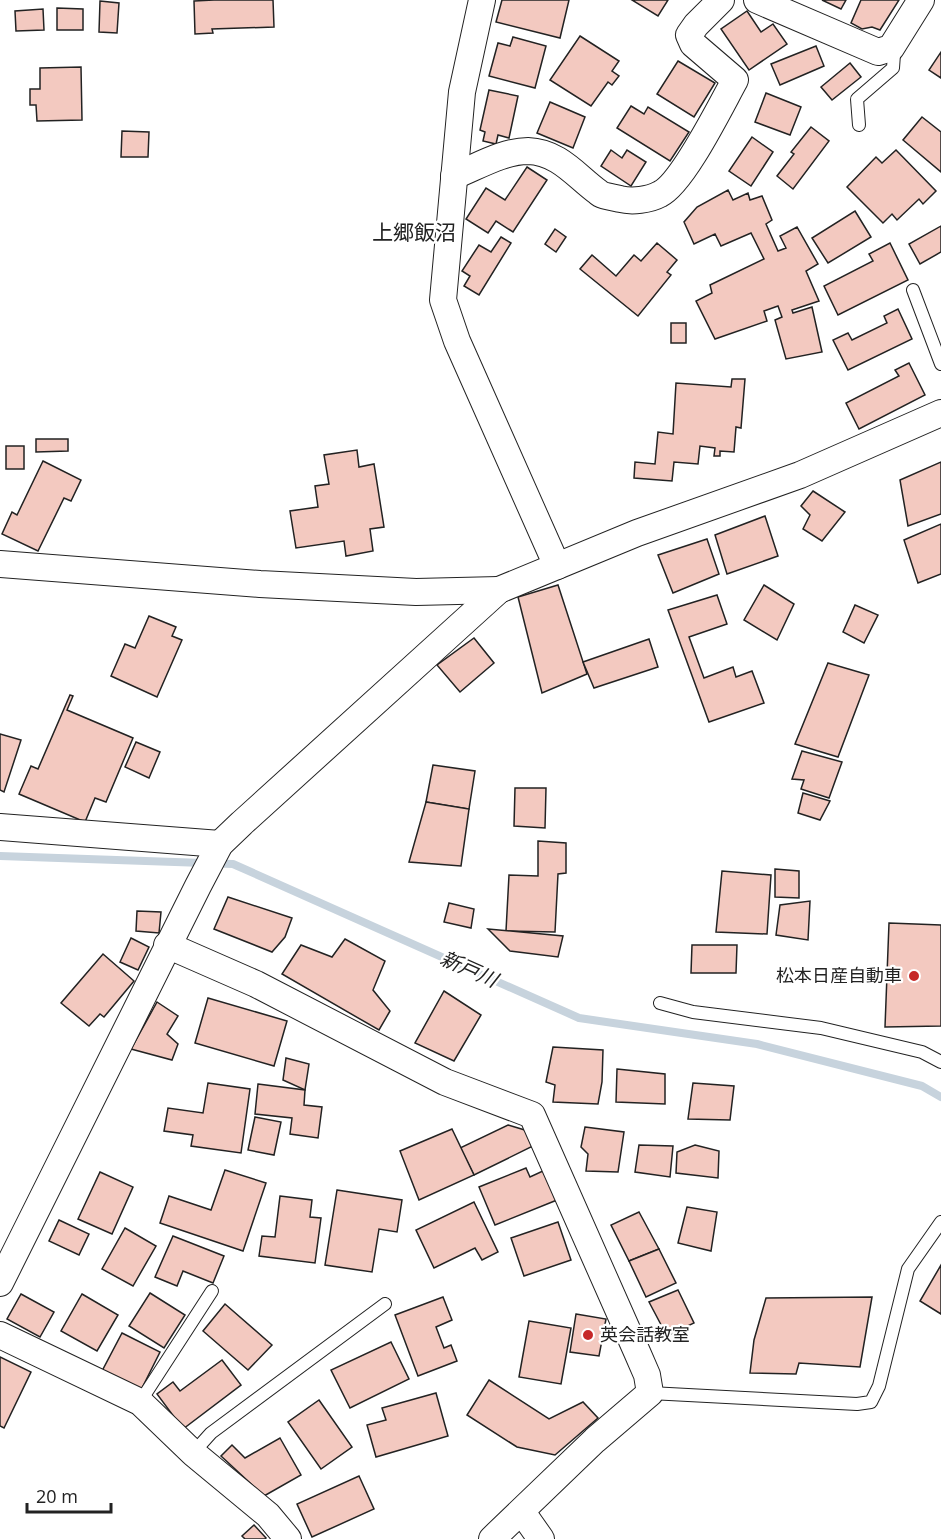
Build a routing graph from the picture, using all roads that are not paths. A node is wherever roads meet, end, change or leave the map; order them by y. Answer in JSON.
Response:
{"nodes":[{"id":1,"x":482,"y":0,"type":"edge"},
{"id":2,"x":721,"y":0,"type":"edge"},
{"id":3,"x":757,"y":0,"type":"edge"},
{"id":4,"x":921,"y":0,"type":"edge"},
{"id":5,"x":891,"y":48,"type":"junction"},
{"id":6,"x":859,"y":125,"type":"dead end"},
{"id":7,"x":454,"y":176,"type":"junction"},
{"id":8,"x":913,"y":290,"type":"dead end"},
{"id":9,"x":941,"y":364,"type":"edge"},
{"id":10,"x":941,"y":413,"type":"edge"},
{"id":11,"x":0,"y":564,"type":"edge"},
{"id":12,"x":557,"y":566,"type":"junction"},
{"id":13,"x":499,"y":590,"type":"junction"},
{"id":14,"x":0,"y":827,"type":"edge"},
{"id":15,"x":219,"y":846,"type":"junction"},
{"id":16,"x":167,"y":945,"type":"junction"},
{"id":17,"x":660,"y":1003,"type":"dead end"},
{"id":18,"x":941,"y":1062,"type":"edge"},
{"id":19,"x":941,"y":1222,"type":"edge"},
{"id":20,"x":0,"y":1283,"type":"edge"},
{"id":21,"x":213,"y":1291,"type":"dead end"},
{"id":22,"x":385,"y":1304,"type":"dead end"},
{"id":23,"x":0,"y":1335,"type":"edge"},
{"id":24,"x":650,"y":1393,"type":"junction"},
{"id":25,"x":140,"y":1402,"type":"junction"},
{"id":26,"x":193,"y":1453,"type":"junction"},
{"id":27,"x":522,"y":1512,"type":"junction"},
{"id":28,"x":288,"y":1539,"type":"edge"},
{"id":29,"x":492,"y":1539,"type":"edge"},
{"id":30,"x":542,"y":1539,"type":"edge"}],
"edges":[{"from":1,"to":7,"type":"street"},
{"from":2,"to":7,"type":"street"},
{"from":3,"to":5,"type":"street"},
{"from":4,"to":5,"type":"street"},
{"from":5,"to":6,"type":"lane"},
{"from":7,"to":12,"type":"street"},
{"from":8,"to":9,"type":"lane"},
{"from":10,"to":12,"type":"street"},
{"from":11,"to":13,"type":"street"},
{"from":12,"to":13,"type":"street"},
{"from":13,"to":15,"type":"street"},
{"from":14,"to":15,"type":"street"},
{"from":15,"to":16,"type":"street"},
{"from":16,"to":20,"type":"street"},
{"from":16,"to":24,"type":"street"},
{"from":17,"to":18,"type":"lane"},
{"from":19,"to":24,"type":"lane"},
{"from":21,"to":25,"type":"lane"},
{"from":22,"to":26,"type":"lane"},
{"from":23,"to":25,"type":"street"},
{"from":24,"to":27,"type":"street"},
{"from":25,"to":26,"type":"street"},
{"from":26,"to":28,"type":"street"},
{"from":27,"to":29,"type":"street"},
{"from":27,"to":30,"type":"street"}]}
